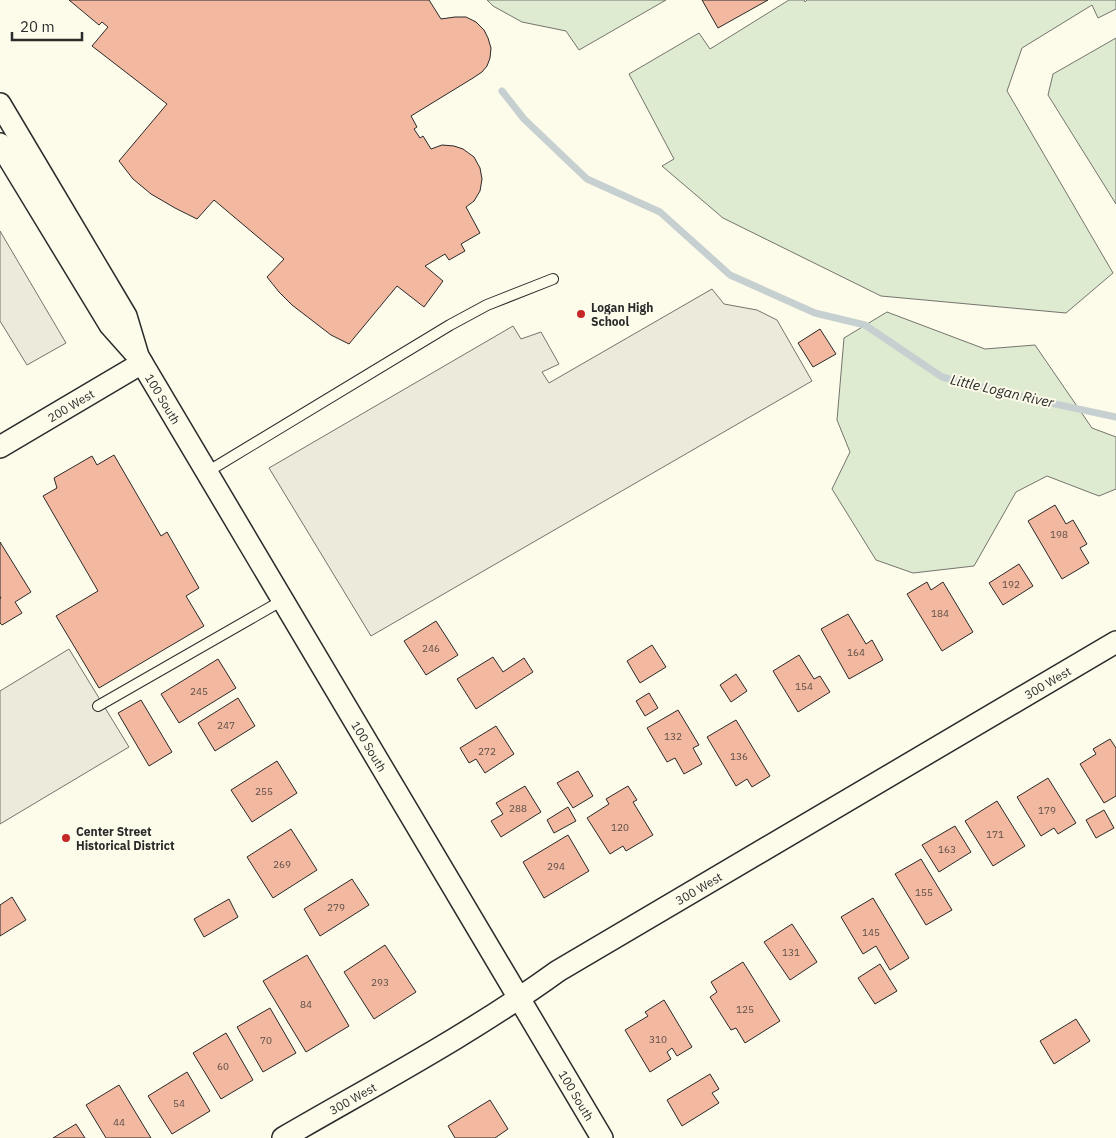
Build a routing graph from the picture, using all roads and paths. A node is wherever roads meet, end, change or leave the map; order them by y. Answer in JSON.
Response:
{"nodes":[{"id":1,"x":0,"y":104,"type":"edge"},
{"id":2,"x":0,"y":144,"type":"edge"},
{"id":3,"x":553,"y":279,"type":"dead end"},
{"id":4,"x":140,"y":359,"type":"junction"},
{"id":5,"x":0,"y":447,"type":"edge"},
{"id":6,"x":207,"y":472,"type":"junction"},
{"id":7,"x":283,"y":600,"type":"junction"},
{"id":8,"x":1116,"y":642,"type":"edge"},
{"id":9,"x":98,"y":706,"type":"dead end"},
{"id":10,"x":519,"y":999,"type":"junction"},
{"id":11,"x":283,"y":1138,"type":"edge"},
{"id":12,"x":602,"y":1138,"type":"edge"}],
"edges":[{"from":1,"to":4,"type":"street","name":"100 South"},
{"from":2,"to":4,"type":"street","name":"100 South"},
{"from":3,"to":6,"type":"lane"},
{"from":4,"to":5,"type":"street","name":"200 West"},
{"from":4,"to":6,"type":"street","name":"100 South"},
{"from":6,"to":7,"type":"street","name":"100 South"},
{"from":7,"to":9,"type":"lane"},
{"from":7,"to":10,"type":"street","name":"100 South"},
{"from":8,"to":10,"type":"street","name":"300 West"},
{"from":10,"to":11,"type":"street","name":"300 West"},
{"from":10,"to":12,"type":"street","name":"100 South"}]}
